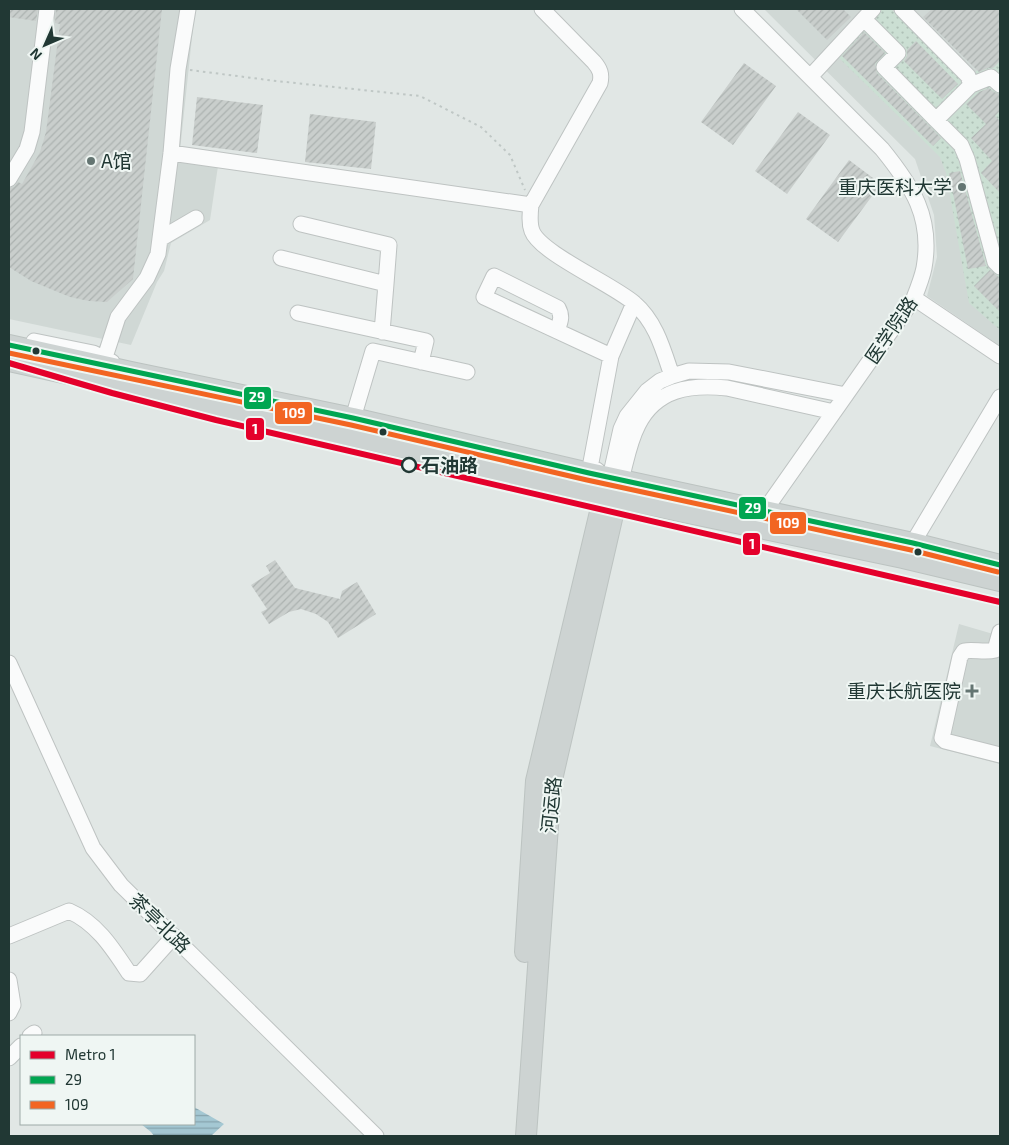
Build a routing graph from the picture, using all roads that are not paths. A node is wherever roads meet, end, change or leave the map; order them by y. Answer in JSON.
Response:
{"nodes":[{"id":1,"x":37,"y":9,"type":"edge"},
{"id":2,"x":47,"y":9,"type":"edge"},
{"id":3,"x":188,"y":9,"type":"edge"},
{"id":4,"x":542,"y":9,"type":"edge"},
{"id":5,"x":742,"y":9,"type":"edge"},
{"id":6,"x":873,"y":9,"type":"edge"},
{"id":7,"x":902,"y":9,"type":"edge"},
{"id":8,"x":870,"y":25,"type":"dead end"},
{"id":9,"x":810,"y":77,"type":"junction"},
{"id":10,"x":971,"y":85,"type":"junction"},
{"id":11,"x":1000,"y":85,"type":"edge"},
{"id":12,"x":936,"y":120,"type":"junction"},
{"id":13,"x":170,"y":153,"type":"junction"},
{"id":14,"x":9,"y":163,"type":"edge"},
{"id":15,"x":9,"y":179,"type":"edge"},
{"id":16,"x":531,"y":205,"type":"junction"},
{"id":17,"x":196,"y":218,"type":"dead end"},
{"id":18,"x":301,"y":224,"type":"dead end"},
{"id":19,"x":160,"y":239,"type":"junction"},
{"id":20,"x":281,"y":258,"type":"dead end"},
{"id":21,"x":1000,"y":267,"type":"edge"},
{"id":22,"x":386,"y":284,"type":"junction"},
{"id":23,"x":914,"y":298,"type":"junction"},
{"id":24,"x":634,"y":303,"type":"junction"},
{"id":25,"x":298,"y":313,"type":"dead end"},
{"id":26,"x":557,"y":331,"type":"junction"},
{"id":27,"x":382,"y":332,"type":"junction"},
{"id":28,"x":9,"y":336,"type":"edge"},
{"id":29,"x":9,"y":345,"type":"edge"},
{"id":30,"x":611,"y":356,"type":"junction"},
{"id":31,"x":1000,"y":356,"type":"edge"},
{"id":32,"x":105,"y":357,"type":"junction"},
{"id":33,"x":9,"y":362,"type":"edge"},
{"id":34,"x":421,"y":362,"type":"junction"},
{"id":35,"x":131,"y":372,"type":"junction"},
{"id":36,"x":467,"y":372,"type":"dead end"},
{"id":37,"x":672,"y":376,"type":"junction"},
{"id":38,"x":846,"y":395,"type":"junction"},
{"id":39,"x":1000,"y":397,"type":"edge"},
{"id":40,"x":834,"y":412,"type":"junction"},
{"id":41,"x":353,"y":418,"type":"junction"},
{"id":42,"x":621,"y":429,"type":"junction"},
{"id":43,"x":588,"y":482,"type":"junction"},
{"id":44,"x":616,"y":485,"type":"junction"},
{"id":45,"x":649,"y":504,"type":"junction"},
{"id":46,"x":764,"y":510,"type":"junction"},
{"id":47,"x":607,"y":542,"type":"junction"},
{"id":48,"x":908,"y":550,"type":"junction"},
{"id":49,"x":1000,"y":566,"type":"edge"},
{"id":50,"x":1000,"y":581,"type":"edge"},
{"id":51,"x":1000,"y":632,"type":"edge"},
{"id":52,"x":9,"y":663,"type":"edge"},
{"id":53,"x":1000,"y":755,"type":"edge"},
{"id":54,"x":9,"y":936,"type":"edge"},
{"id":55,"x":174,"y":936,"type":"junction"},
{"id":56,"x":9,"y":980,"type":"edge"},
{"id":57,"x":9,"y":1013,"type":"edge"},
{"id":58,"x":20,"y":1047,"type":"edge"},
{"id":59,"x":9,"y":1058,"type":"edge"},
{"id":60,"x":376,"y":1136,"type":"edge"},
{"id":61,"x":513,"y":1136,"type":"edge"},
{"id":62,"x":526,"y":1136,"type":"edge"}],
"edges":[{"from":1,"to":14,"type":"street"},
{"from":2,"to":15,"type":"street"},
{"from":3,"to":13,"type":"street"},
{"from":4,"to":16,"type":"street"},
{"from":5,"to":9,"type":"street","name":"医学院路"},
{"from":6,"to":9,"type":"street"},
{"from":7,"to":10,"type":"street"},
{"from":8,"to":12,"type":"street"},
{"from":9,"to":23,"type":"street","name":"医学院路"},
{"from":10,"to":11,"type":"street"},
{"from":10,"to":12,"type":"street"},
{"from":12,"to":21,"type":"street"},
{"from":13,"to":16,"type":"street"},
{"from":13,"to":19,"type":"street"},
{"from":16,"to":24,"type":"street"},
{"from":17,"to":19,"type":"street"},
{"from":18,"to":22,"type":"street"},
{"from":19,"to":32,"type":"street"},
{"from":20,"to":22,"type":"street"},
{"from":22,"to":27,"type":"street"},
{"from":23,"to":31,"type":"street"},
{"from":23,"to":38,"type":"street","name":"医学院路"},
{"from":24,"to":30,"type":"street"},
{"from":24,"to":37,"type":"street"},
{"from":25,"to":27,"type":"street"},
{"from":26,"to":26,"type":"street"},
{"from":26,"to":30,"type":"street"},
{"from":27,"to":34,"type":"street"},
{"from":28,"to":32,"type":"street"},
{"from":29,"to":35,"type":"main road"},
{"from":30,"to":43,"type":"street"},
{"from":32,"to":35,"type":"street"},
{"from":33,"to":43,"type":"main road"},
{"from":34,"to":36,"type":"street"},
{"from":34,"to":41,"type":"street"},
{"from":35,"to":41,"type":"main road"},
{"from":37,"to":38,"type":"street"},
{"from":37,"to":42,"type":"street"},
{"from":38,"to":40,"type":"street","name":"医学院路"},
{"from":39,"to":48,"type":"street"},
{"from":40,"to":44,"type":"street"},
{"from":40,"to":46,"type":"street","name":"医学院路"},
{"from":41,"to":43,"type":"main road"},
{"from":42,"to":43,"type":"street"},
{"from":42,"to":44,"type":"street"},
{"from":43,"to":44,"type":"main road"},
{"from":43,"to":61,"type":"main road","name":"河运路"},
{"from":44,"to":45,"type":"main road"},
{"from":44,"to":46,"type":"main road"},
{"from":44,"to":47,"type":"main road","name":"河运路"},
{"from":45,"to":47,"type":"main road"},
{"from":45,"to":48,"type":"main road"},
{"from":46,"to":48,"type":"main road"},
{"from":47,"to":62,"type":"main road","name":"河运路"},
{"from":48,"to":49,"type":"main road"},
{"from":48,"to":50,"type":"main road"},
{"from":51,"to":53,"type":"street"},
{"from":52,"to":55,"type":"street","name":"茶亭北路"},
{"from":54,"to":55,"type":"street"},
{"from":55,"to":60,"type":"street","name":"茶亭北路"},
{"from":56,"to":57,"type":"street"},
{"from":58,"to":59,"type":"street"}]}
